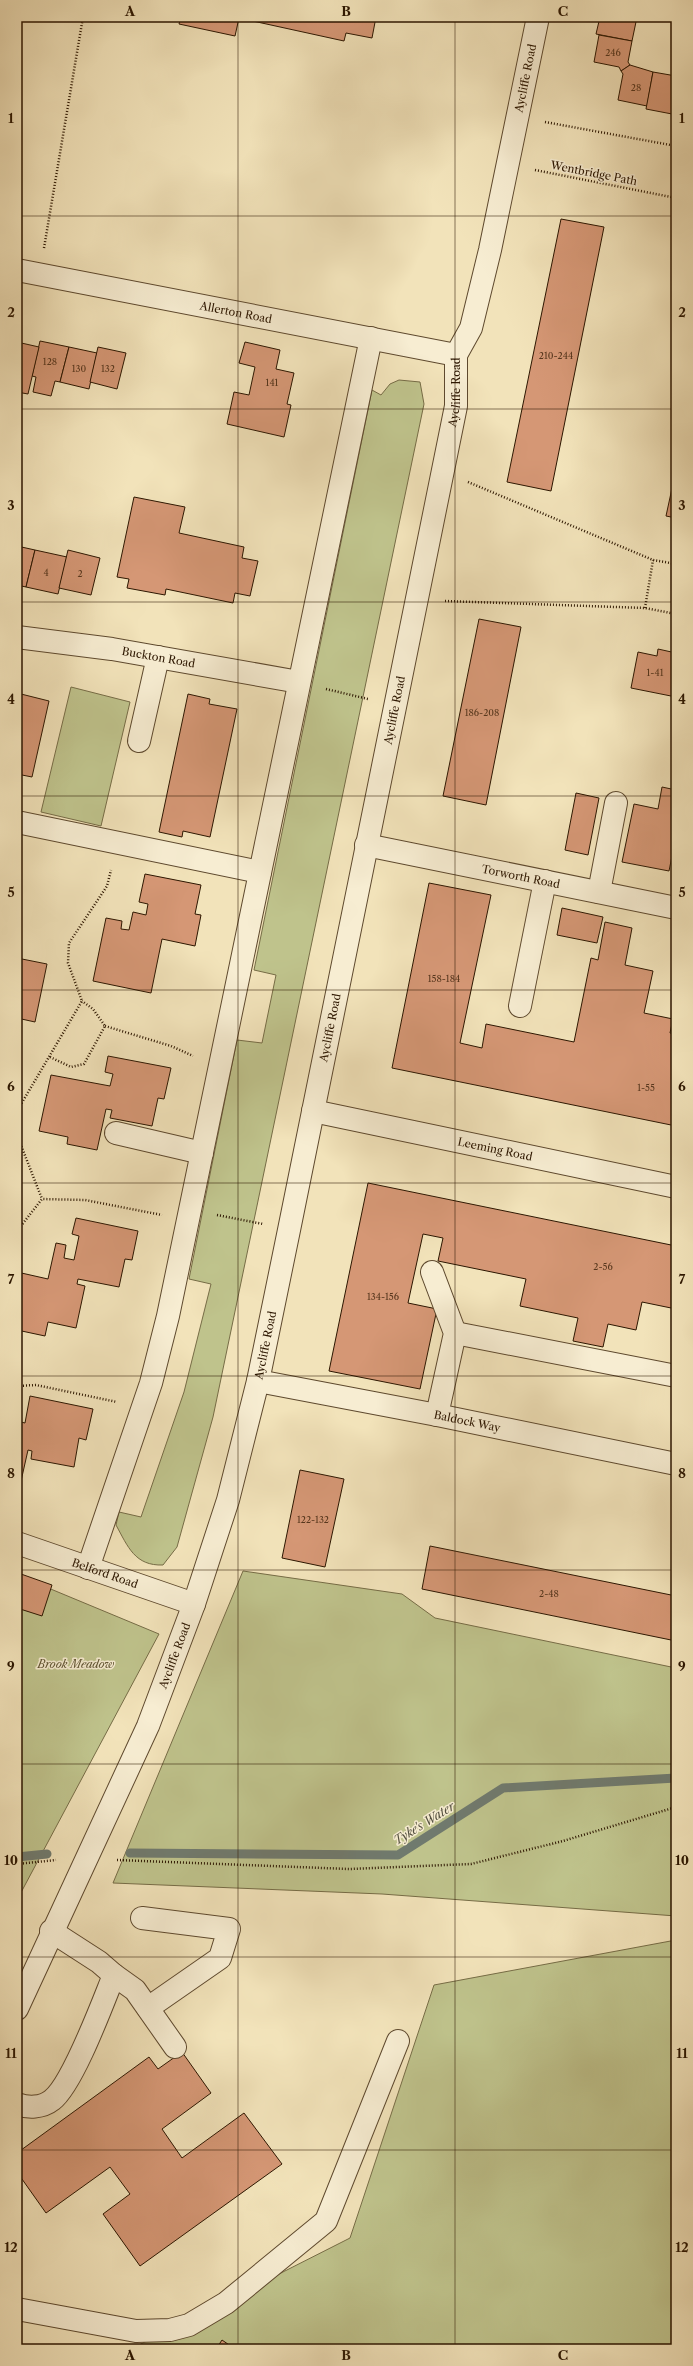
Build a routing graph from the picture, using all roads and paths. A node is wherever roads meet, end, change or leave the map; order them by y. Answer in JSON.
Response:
{"nodes":[{"id":1,"x":83,"y":17,"type":"edge"},
{"id":2,"x":538,"y":17,"type":"edge"},
{"id":3,"x":519,"y":117,"type":"junction"},
{"id":4,"x":676,"y":146,"type":"edge"},
{"id":5,"x":509,"y":165,"type":"junction"},
{"id":6,"x":676,"y":198,"type":"edge"},
{"id":7,"x":17,"y":270,"type":"edge"},
{"id":8,"x":40,"y":272,"type":"junction"},
{"id":9,"x":371,"y":338,"type":"junction"},
{"id":10,"x":456,"y":355,"type":"junction"},
{"id":11,"x":443,"y":472,"type":"junction"},
{"id":12,"x":653,"y":560,"type":"junction"},
{"id":13,"x":676,"y":564,"type":"edge"},
{"id":14,"x":415,"y":600,"type":"junction"},
{"id":15,"x":645,"y":608,"type":"junction"},
{"id":16,"x":676,"y":614,"type":"edge"},
{"id":17,"x":17,"y":638,"type":"edge"},
{"id":18,"x":158,"y":657,"type":"junction"},
{"id":19,"x":298,"y":682,"type":"junction"},
{"id":20,"x":395,"y":705,"type":"junction"},
{"id":21,"x":140,"y":741,"type":"dead end"},
{"id":22,"x":616,"y":804,"type":"dead end"},
{"id":23,"x":17,"y":822,"type":"edge"},
{"id":24,"x":118,"y":842,"type":"junction"},
{"id":25,"x":366,"y":845,"type":"junction"},
{"id":26,"x":260,"y":872,"type":"junction"},
{"id":27,"x":545,"y":881,"type":"junction"},
{"id":28,"x":599,"y":892,"type":"junction"},
{"id":29,"x":676,"y":908,"type":"edge"},
{"id":30,"x":82,"y":1001,"type":"junction"},
{"id":31,"x":520,"y":1006,"type":"dead end"},
{"id":32,"x":105,"y":1026,"type":"junction"},
{"id":33,"x":50,"y":1057,"type":"junction"},
{"id":34,"x":220,"y":1068,"type":"junction"},
{"id":35,"x":17,"y":1111,"type":"edge"},
{"id":36,"x":313,"y":1112,"type":"junction"},
{"id":37,"x":116,"y":1134,"type":"dead end"},
{"id":38,"x":17,"y":1135,"type":"edge"},
{"id":39,"x":202,"y":1153,"type":"junction"},
{"id":40,"x":676,"y":1187,"type":"edge"},
{"id":41,"x":42,"y":1199,"type":"junction"},
{"id":42,"x":190,"y":1215,"type":"junction"},
{"id":43,"x":265,"y":1225,"type":"dead end"},
{"id":44,"x":17,"y":1231,"type":"edge"},
{"id":45,"x":432,"y":1272,"type":"dead end"},
{"id":46,"x":455,"y":1333,"type":"junction"},
{"id":47,"x":676,"y":1376,"type":"edge"},
{"id":48,"x":258,"y":1381,"type":"junction"},
{"id":49,"x":17,"y":1386,"type":"edge"},
{"id":50,"x":142,"y":1407,"type":"junction"},
{"id":51,"x":437,"y":1415,"type":"junction"},
{"id":52,"x":676,"y":1464,"type":"edge"},
{"id":53,"x":17,"y":1543,"type":"edge"},
{"id":54,"x":88,"y":1568,"type":"junction"},
{"id":55,"x":194,"y":1604,"type":"junction"},
{"id":56,"x":676,"y":1807,"type":"edge"},
{"id":57,"x":58,"y":1860,"type":"dead end"},
{"id":58,"x":114,"y":1860,"type":"dead end"},
{"id":59,"x":17,"y":1864,"type":"edge"},
{"id":60,"x":142,"y":1918,"type":"dead end"},
{"id":61,"x":51,"y":1931,"type":"junction"},
{"id":62,"x":114,"y":1975,"type":"junction"},
{"id":63,"x":17,"y":2008,"type":"edge"},
{"id":64,"x":148,"y":2008,"type":"junction"},
{"id":65,"x":398,"y":2040,"type":"dead end"},
{"id":66,"x":175,"y":2047,"type":"dead end"},
{"id":67,"x":17,"y":2104,"type":"edge"},
{"id":68,"x":17,"y":2309,"type":"edge"}],
"edges":[{"from":1,"to":8,"type":"path"},
{"from":2,"to":3,"type":"street","name":"Aycliffe Road"},
{"from":3,"to":4,"type":"path"},
{"from":3,"to":5,"type":"street","name":"Aycliffe Road"},
{"from":5,"to":6,"type":"path","name":"Wentbridge Path"},
{"from":5,"to":10,"type":"street","name":"Aycliffe Road"},
{"from":7,"to":8,"type":"street","name":"Allerton Road"},
{"from":8,"to":9,"type":"street","name":"Allerton Road"},
{"from":9,"to":10,"type":"street","name":"Allerton Road"},
{"from":9,"to":19,"type":"street"},
{"from":10,"to":11,"type":"street","name":"Aycliffe Road"},
{"from":11,"to":12,"type":"path"},
{"from":11,"to":14,"type":"street","name":"Aycliffe Road"},
{"from":12,"to":13,"type":"path"},
{"from":12,"to":15,"type":"path"},
{"from":14,"to":15,"type":"path"},
{"from":14,"to":20,"type":"street","name":"Aycliffe Road"},
{"from":15,"to":16,"type":"path"},
{"from":17,"to":18,"type":"street","name":"Buckton Road"},
{"from":18,"to":19,"type":"street","name":"Buckton Road"},
{"from":18,"to":21,"type":"street"},
{"from":19,"to":20,"type":"path"},
{"from":19,"to":26,"type":"street"},
{"from":20,"to":25,"type":"street","name":"Aycliffe Road"},
{"from":22,"to":28,"type":"street"},
{"from":23,"to":24,"type":"street"},
{"from":24,"to":26,"type":"street"},
{"from":24,"to":30,"type":"path"},
{"from":25,"to":27,"type":"street","name":"Torworth Road"},
{"from":25,"to":36,"type":"street","name":"Aycliffe Road"},
{"from":26,"to":34,"type":"street"},
{"from":27,"to":28,"type":"street","name":"Torworth Road"},
{"from":27,"to":31,"type":"street"},
{"from":28,"to":29,"type":"street","name":"Torworth Road"},
{"from":30,"to":32,"type":"path"},
{"from":30,"to":33,"type":"path"},
{"from":32,"to":33,"type":"path"},
{"from":32,"to":34,"type":"path"},
{"from":33,"to":35,"type":"path"},
{"from":34,"to":39,"type":"street"},
{"from":36,"to":40,"type":"street","name":"Leeming Road"},
{"from":36,"to":48,"type":"street","name":"Aycliffe Road"},
{"from":37,"to":39,"type":"street"},
{"from":38,"to":41,"type":"path"},
{"from":39,"to":42,"type":"street"},
{"from":41,"to":42,"type":"path"},
{"from":41,"to":44,"type":"path"},
{"from":42,"to":43,"type":"path"},
{"from":42,"to":50,"type":"street"},
{"from":45,"to":46,"type":"street"},
{"from":46,"to":47,"type":"street"},
{"from":46,"to":51,"type":"street"},
{"from":48,"to":51,"type":"street","name":"Baldock Way"},
{"from":48,"to":55,"type":"street","name":"Aycliffe Road"},
{"from":49,"to":50,"type":"path"},
{"from":50,"to":54,"type":"street"},
{"from":51,"to":52,"type":"street","name":"Baldock Way"},
{"from":53,"to":54,"type":"street","name":"Belford Road"},
{"from":54,"to":55,"type":"street","name":"Belford Road"},
{"from":55,"to":61,"type":"street","name":"Aycliffe Road"},
{"from":56,"to":58,"type":"path"},
{"from":57,"to":59,"type":"path"},
{"from":60,"to":64,"type":"street"},
{"from":61,"to":62,"type":"street"},
{"from":61,"to":63,"type":"street","name":"Aycliffe Road"},
{"from":62,"to":64,"type":"street"},
{"from":62,"to":67,"type":"street"},
{"from":64,"to":66,"type":"street"},
{"from":65,"to":68,"type":"street"}]}
